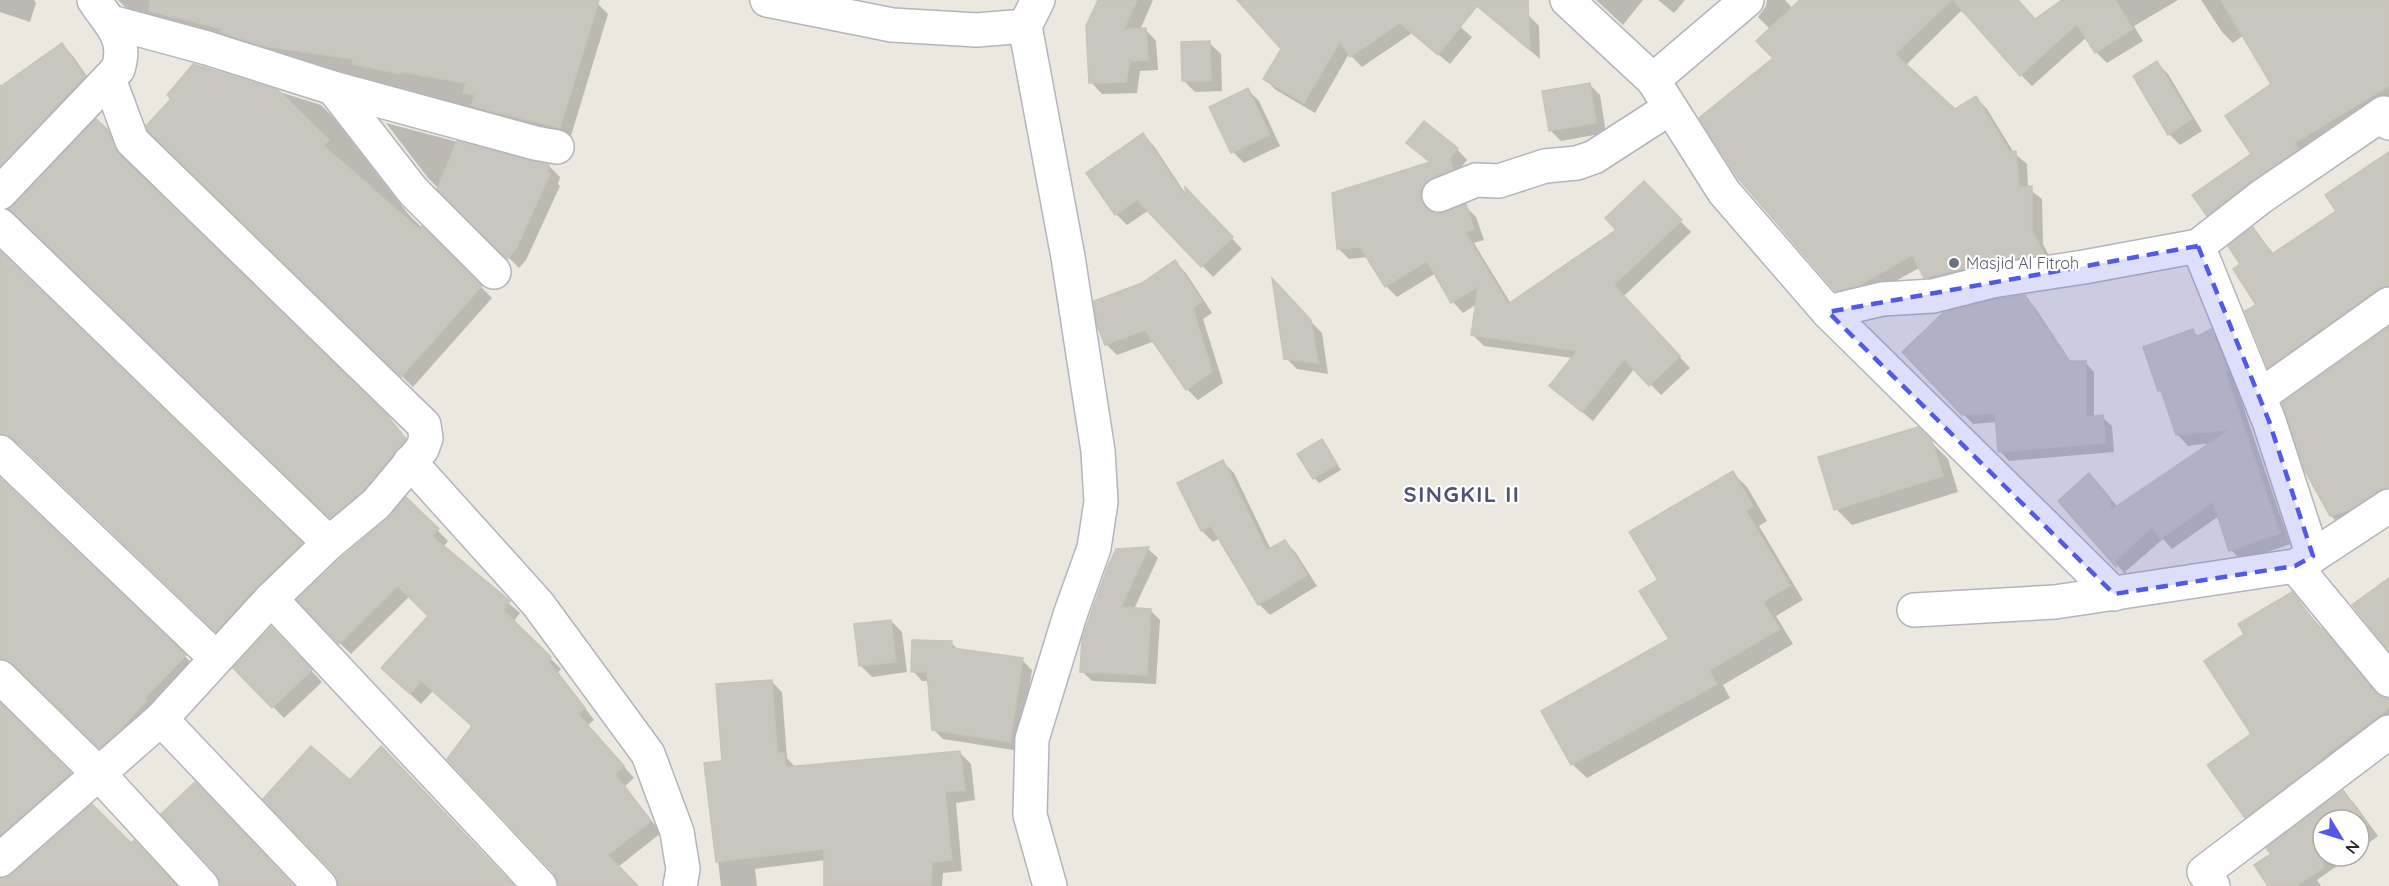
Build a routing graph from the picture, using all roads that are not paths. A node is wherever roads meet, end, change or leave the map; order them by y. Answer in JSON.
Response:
{"nodes":[{"id":1,"x":767,"y":0,"type":"edge"},
{"id":2,"x":1567,"y":0,"type":"edge"},
{"id":3,"x":1747,"y":0,"type":"edge"},
{"id":4,"x":102,"y":11,"type":"edge"},
{"id":5,"x":1032,"y":13,"type":"edge"},
{"id":6,"x":109,"y":79,"type":"junction"},
{"id":7,"x":1653,"y":80,"type":"junction"},
{"id":8,"x":333,"y":88,"type":"junction"},
{"id":9,"x":1670,"y":108,"type":"junction"},
{"id":10,"x":2387,"y":115,"type":"edge"},
{"id":11,"x":557,"y":147,"type":"dead end"},
{"id":12,"x":0,"y":193,"type":"edge"},
{"id":13,"x":1439,"y":195,"type":"dead end"},
{"id":14,"x":0,"y":225,"type":"edge"},
{"id":15,"x":2198,"y":246,"type":"junction"},
{"id":16,"x":494,"y":272,"type":"dead end"},
{"id":17,"x":2389,"y":304,"type":"edge"},
{"id":18,"x":1828,"y":312,"type":"junction"},
{"id":19,"x":2260,"y":396,"type":"junction"},
{"id":20,"x":0,"y":452,"type":"edge"},
{"id":21,"x":410,"y":462,"type":"junction"},
{"id":22,"x":2389,"y":506,"type":"edge"},
{"id":23,"x":329,"y":543,"type":"junction"},
{"id":24,"x":2304,"y":561,"type":"junction"},
{"id":25,"x":2114,"y":594,"type":"junction"},
{"id":26,"x":272,"y":599,"type":"junction"},
{"id":27,"x":1914,"y":610,"type":"dead end"},
{"id":28,"x":216,"y":658,"type":"junction"},
{"id":29,"x":0,"y":677,"type":"edge"},
{"id":30,"x":2389,"y":680,"type":"edge"},
{"id":31,"x":161,"y":718,"type":"junction"},
{"id":32,"x":2389,"y":732,"type":"edge"},
{"id":33,"x":99,"y":774,"type":"junction"},
{"id":34,"x":0,"y":860,"type":"edge"},
{"id":35,"x":2201,"y":881,"type":"edge"},
{"id":36,"x":202,"y":886,"type":"edge"},
{"id":37,"x":320,"y":886,"type":"edge"},
{"id":38,"x":540,"y":886,"type":"edge"},
{"id":39,"x":680,"y":886,"type":"edge"},
{"id":40,"x":1050,"y":886,"type":"edge"}],
"edges":[{"from":1,"to":5,"type":"street"},
{"from":2,"to":7,"type":"street"},
{"from":3,"to":7,"type":"street"},
{"from":4,"to":6,"type":"street"},
{"from":4,"to":8,"type":"street"},
{"from":5,"to":40,"type":"street"},
{"from":6,"to":12,"type":"street"},
{"from":6,"to":21,"type":"street"},
{"from":7,"to":9,"type":"street"},
{"from":8,"to":11,"type":"street"},
{"from":8,"to":16,"type":"street"},
{"from":9,"to":13,"type":"street"},
{"from":9,"to":18,"type":"street"},
{"from":10,"to":15,"type":"street"},
{"from":14,"to":23,"type":"street"},
{"from":15,"to":18,"type":"street"},
{"from":15,"to":19,"type":"street"},
{"from":17,"to":19,"type":"street"},
{"from":18,"to":25,"type":"street"},
{"from":19,"to":24,"type":"street"},
{"from":20,"to":28,"type":"street"},
{"from":21,"to":23,"type":"street"},
{"from":21,"to":39,"type":"street"},
{"from":22,"to":24,"type":"street"},
{"from":23,"to":26,"type":"street"},
{"from":24,"to":25,"type":"street"},
{"from":24,"to":30,"type":"street"},
{"from":25,"to":27,"type":"street"},
{"from":26,"to":28,"type":"street"},
{"from":26,"to":38,"type":"street"},
{"from":28,"to":31,"type":"street"},
{"from":29,"to":33,"type":"street"},
{"from":31,"to":33,"type":"street"},
{"from":31,"to":37,"type":"street"},
{"from":32,"to":35,"type":"street"},
{"from":33,"to":34,"type":"street"},
{"from":33,"to":36,"type":"street"}]}
